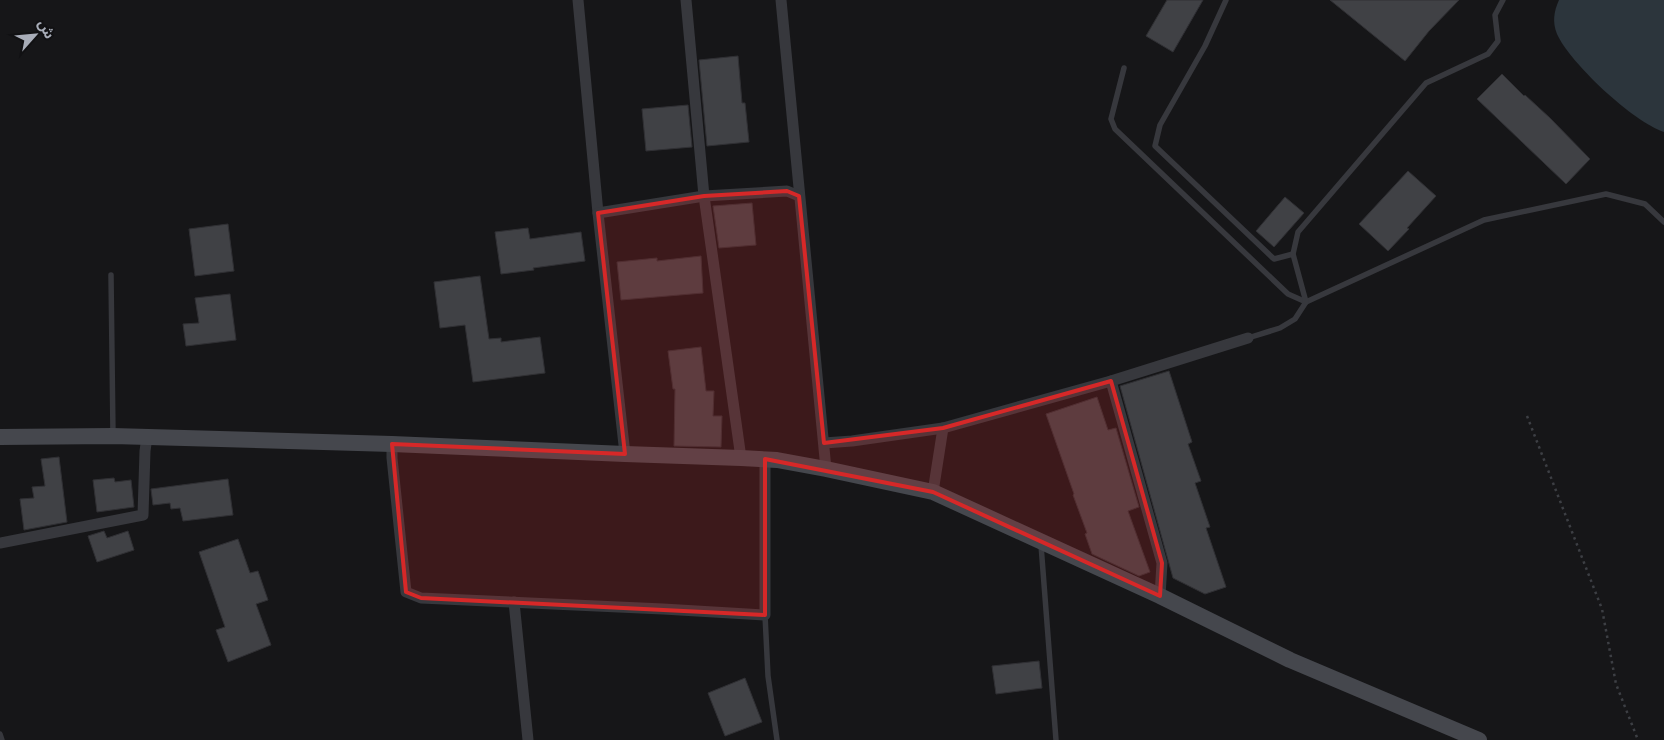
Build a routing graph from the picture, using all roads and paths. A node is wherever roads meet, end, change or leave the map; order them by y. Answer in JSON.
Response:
{"nodes":[{"id":1,"x":578,"y":0,"type":"edge"},
{"id":2,"x":686,"y":0,"type":"edge"},
{"id":3,"x":780,"y":0,"type":"edge"},
{"id":4,"x":1226,"y":0,"type":"edge"},
{"id":5,"x":1503,"y":0,"type":"edge"},
{"id":6,"x":1124,"y":68,"type":"dead end"},
{"id":7,"x":704,"y":196,"type":"junction"},
{"id":8,"x":800,"y":196,"type":"junction"},
{"id":9,"x":598,"y":213,"type":"junction"},
{"id":10,"x":1664,"y":222,"type":"edge"},
{"id":11,"x":1293,"y":254,"type":"junction"},
{"id":12,"x":111,"y":275,"type":"dead end"},
{"id":13,"x":1306,"y":302,"type":"junction"},
{"id":14,"x":1248,"y":338,"type":"joint"},
{"id":15,"x":1111,"y":381,"type":"junction"},
{"id":16,"x":1527,"y":416,"type":"dead end"},
{"id":17,"x":942,"y":428,"type":"junction"},
{"id":18,"x":113,"y":436,"type":"junction"},
{"id":19,"x":0,"y":437,"type":"edge"},
{"id":20,"x":147,"y":437,"type":"junction"},
{"id":21,"x":824,"y":443,"type":"junction"},
{"id":22,"x":392,"y":444,"type":"junction"},
{"id":23,"x":625,"y":454,"type":"junction"},
{"id":24,"x":741,"y":458,"type":"junction"},
{"id":25,"x":764,"y":460,"type":"junction"},
{"id":26,"x":826,"y":469,"type":"junction"},
{"id":27,"x":933,"y":492,"type":"junction"},
{"id":28,"x":1041,"y":542,"type":"junction"},
{"id":29,"x":0,"y":543,"type":"edge"},
{"id":30,"x":1160,"y":596,"type":"junction"},
{"id":31,"x":514,"y":602,"type":"junction"},
{"id":32,"x":765,"y":615,"type":"junction"},
{"id":33,"x":0,"y":734,"type":"edge"},
{"id":34,"x":2,"y":740,"type":"edge"},
{"id":35,"x":528,"y":740,"type":"edge"},
{"id":36,"x":777,"y":740,"type":"edge"},
{"id":37,"x":1056,"y":740,"type":"edge"},
{"id":38,"x":1478,"y":740,"type":"edge"},
{"id":39,"x":1638,"y":740,"type":"edge"}],
"edges":[{"from":1,"to":9,"type":"street"},
{"from":2,"to":7,"type":"street"},
{"from":3,"to":8,"type":"street"},
{"from":4,"to":11,"type":"lane"},
{"from":5,"to":11,"type":"lane"},
{"from":6,"to":13,"type":"lane"},
{"from":7,"to":8,"type":"street"},
{"from":7,"to":9,"type":"street"},
{"from":7,"to":24,"type":"street"},
{"from":8,"to":21,"type":"street"},
{"from":9,"to":23,"type":"street"},
{"from":10,"to":13,"type":"lane"},
{"from":11,"to":13,"type":"lane"},
{"from":12,"to":18,"type":"lane"},
{"from":13,"to":14,"type":"lane"},
{"from":14,"to":15,"type":"street"},
{"from":15,"to":17,"type":"street"},
{"from":15,"to":30,"type":"street"},
{"from":16,"to":39,"type":"path"},
{"from":17,"to":21,"type":"street"},
{"from":17,"to":27,"type":"street"},
{"from":18,"to":19,"type":"main road"},
{"from":18,"to":20,"type":"main road"},
{"from":20,"to":22,"type":"main road"},
{"from":20,"to":29,"type":"street"},
{"from":21,"to":26,"type":"street"},
{"from":22,"to":23,"type":"main road"},
{"from":22,"to":31,"type":"street"},
{"from":23,"to":24,"type":"main road"},
{"from":24,"to":25,"type":"main road"},
{"from":25,"to":26,"type":"main road"},
{"from":25,"to":32,"type":"street"},
{"from":26,"to":27,"type":"main road"},
{"from":27,"to":28,"type":"main road"},
{"from":28,"to":30,"type":"main road"},
{"from":28,"to":37,"type":"lane"},
{"from":30,"to":38,"type":"main road"},
{"from":31,"to":32,"type":"street"},
{"from":31,"to":35,"type":"street"},
{"from":32,"to":36,"type":"lane"},
{"from":33,"to":34,"type":"lane"}]}
